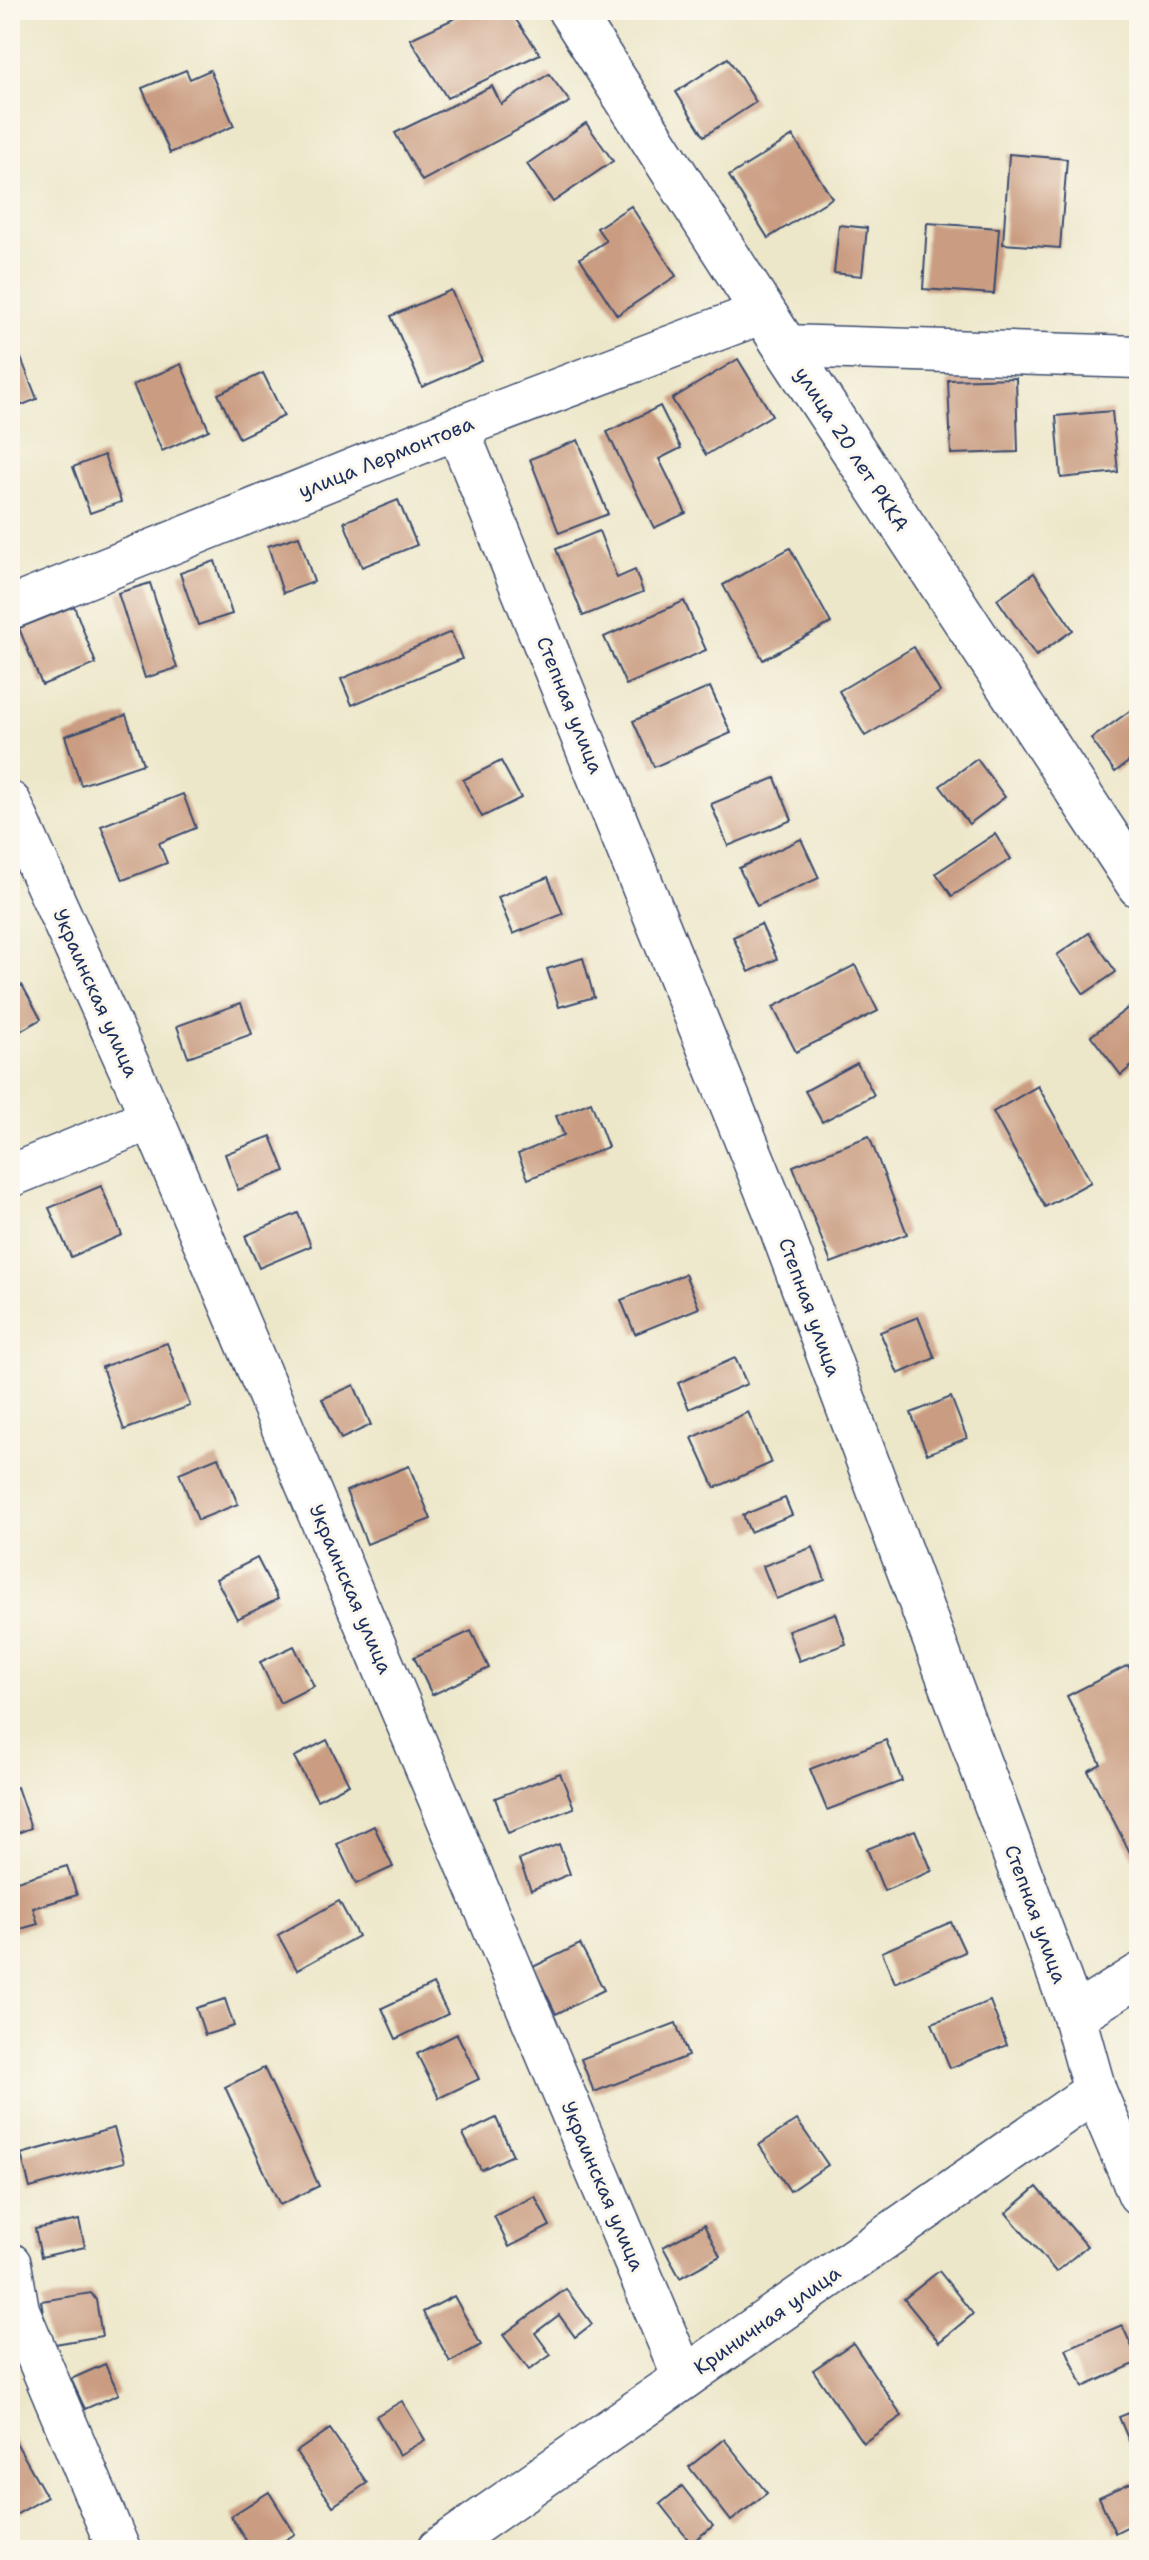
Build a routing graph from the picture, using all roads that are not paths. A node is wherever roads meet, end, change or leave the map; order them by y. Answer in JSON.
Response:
{"nodes":[{"id":1,"x":570,"y":10,"type":"edge"},
{"id":2,"x":774,"y":329,"type":"junction"},
{"id":3,"x":1139,"y":357,"type":"edge"},
{"id":4,"x":457,"y":428,"type":"junction"},
{"id":5,"x":10,"y":608,"type":"edge"},
{"id":6,"x":10,"y":803,"type":"edge"},
{"id":7,"x":1139,"y":885,"type":"edge"},
{"id":8,"x":152,"y":1118,"type":"junction"},
{"id":9,"x":10,"y":1176,"type":"edge"},
{"id":10,"x":1139,"y":1975,"type":"edge"},
{"id":11,"x":1074,"y":2016,"type":"junction"},
{"id":12,"x":1095,"y":2091,"type":"junction"},
{"id":13,"x":1139,"y":2194,"type":"edge"},
{"id":14,"x":10,"y":2264,"type":"edge"},
{"id":15,"x":684,"y":2378,"type":"junction"},
{"id":16,"x":119,"y":2550,"type":"edge"},
{"id":17,"x":438,"y":2550,"type":"edge"}],
"edges":[{"from":1,"to":2,"type":"street","name":"улица 20 лет РККА"},
{"from":2,"to":3,"type":"street","name":"улица Лермонтова"},
{"from":2,"to":4,"type":"street","name":"улица Лермонтова"},
{"from":2,"to":7,"type":"street","name":"улица 20 лет РККА"},
{"from":4,"to":5,"type":"street","name":"улица Лермонтова"},
{"from":4,"to":11,"type":"street","name":"Степная улица"},
{"from":6,"to":8,"type":"street","name":"Украинская улица"},
{"from":8,"to":9,"type":"street"},
{"from":8,"to":15,"type":"street","name":"Украинская улица"},
{"from":10,"to":11,"type":"street"},
{"from":11,"to":12,"type":"street","name":"Степная улица"},
{"from":12,"to":13,"type":"street","name":"Степная улица"},
{"from":12,"to":15,"type":"street","name":"Криничная улица"},
{"from":14,"to":16,"type":"street"},
{"from":15,"to":17,"type":"street","name":"Криничная улица"}]}
